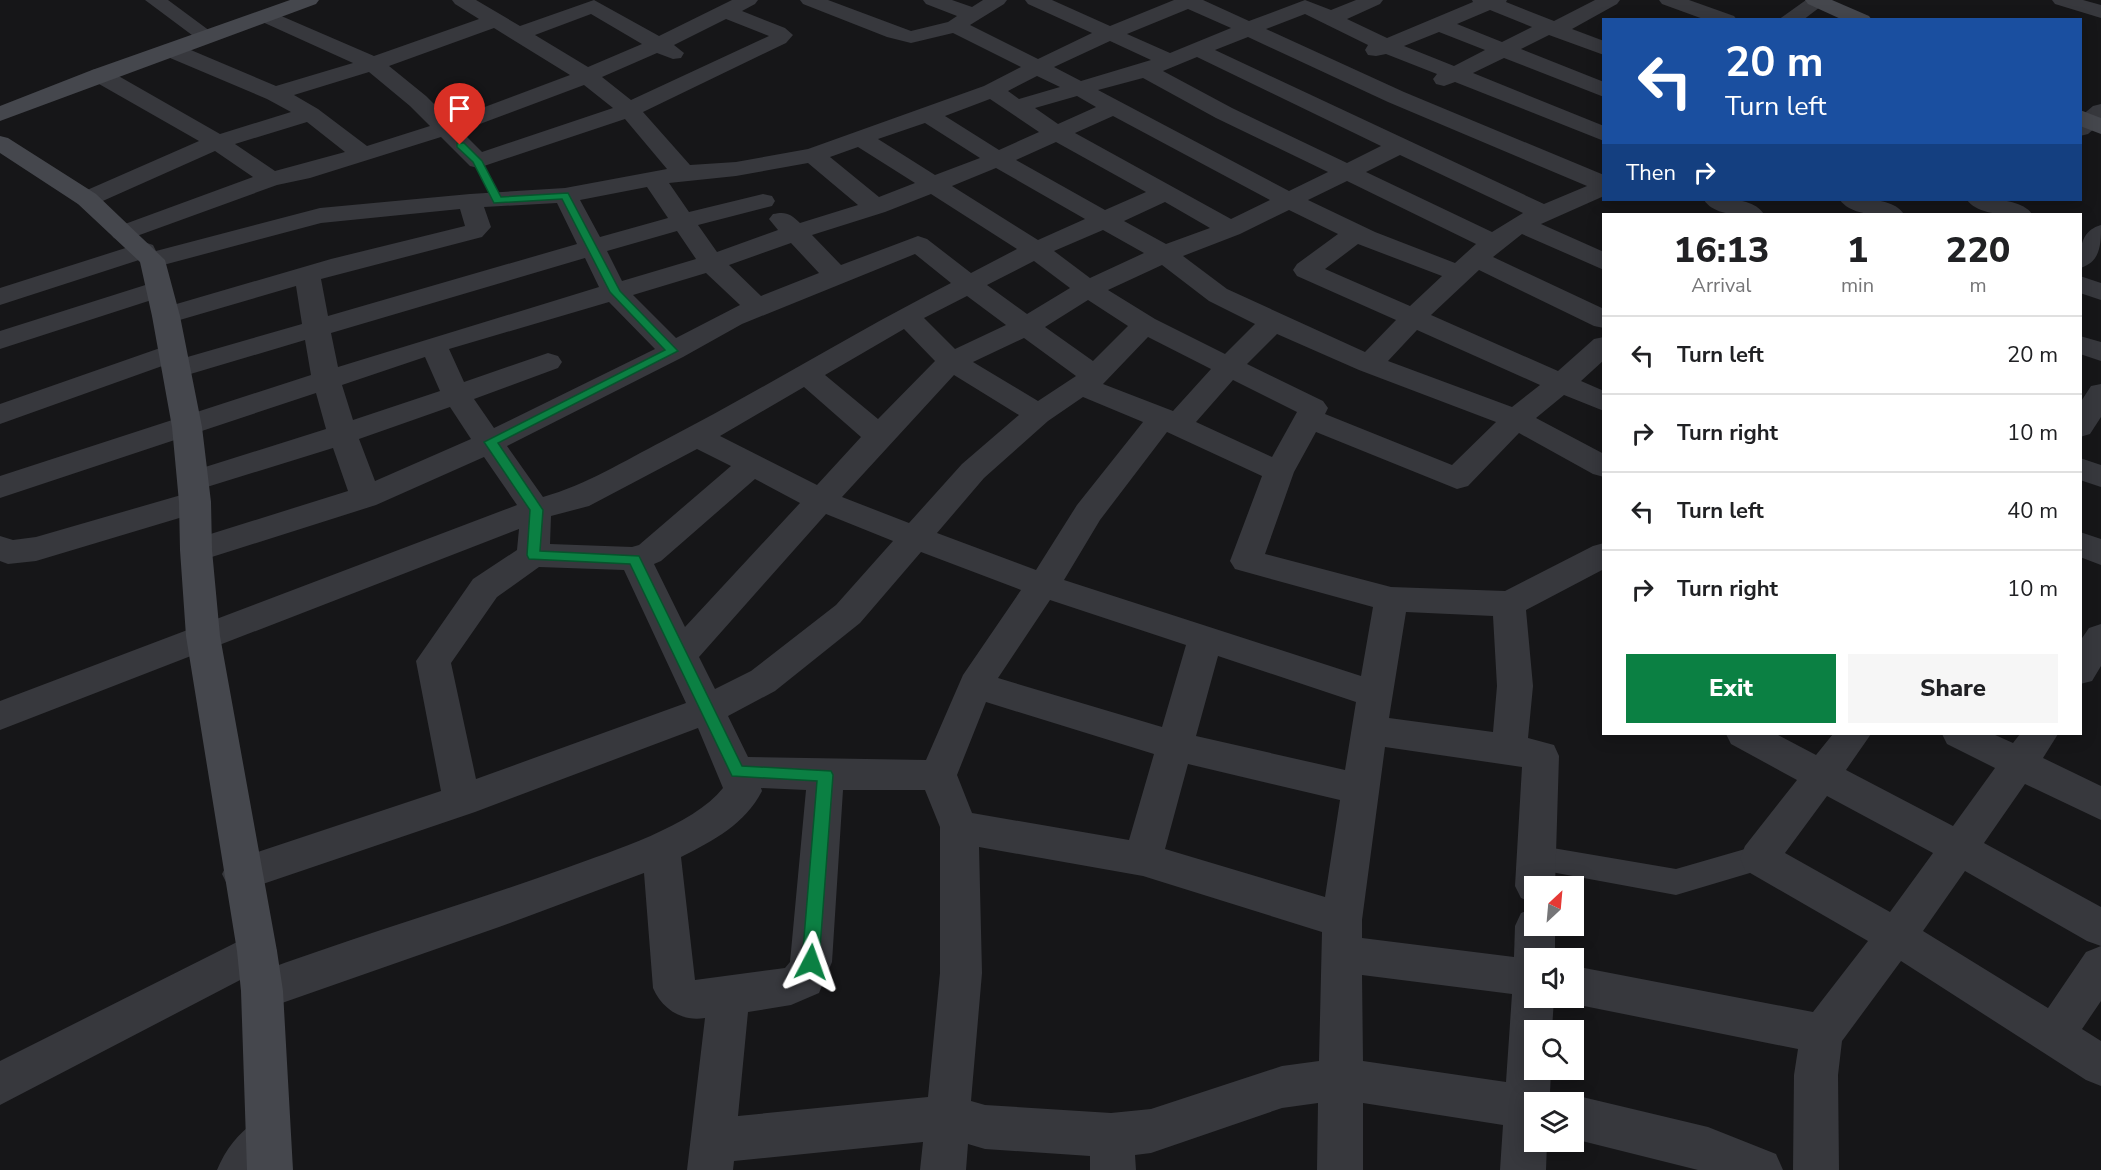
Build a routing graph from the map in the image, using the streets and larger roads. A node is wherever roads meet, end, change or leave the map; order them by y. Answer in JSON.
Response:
{"nodes":[{"id":1,"x":156,"y":0,"type":"edge"},
{"id":2,"x":309,"y":0,"type":"edge"},
{"id":3,"x":462,"y":0,"type":"edge"},
{"id":4,"x":748,"y":0,"type":"edge"},
{"id":5,"x":810,"y":0,"type":"edge"},
{"id":6,"x":933,"y":0,"type":"edge"},
{"id":7,"x":997,"y":0,"type":"edge"},
{"id":8,"x":1035,"y":0,"type":"edge"},
{"id":9,"x":1373,"y":0,"type":"edge"},
{"id":10,"x":1669,"y":0,"type":"edge"},
{"id":11,"x":1718,"y":0,"type":"edge"},
{"id":12,"x":2062,"y":0,"type":"edge"},
{"id":13,"x":1186,"y":1,"type":"edge"},
{"id":14,"x":1489,"y":1,"type":"edge"},
{"id":15,"x":1817,"y":1,"type":"edge"},
{"id":16,"x":1300,"y":3,"type":"edge"},
{"id":17,"x":1600,"y":6,"type":"edge"},
{"id":18,"x":1697,"y":9,"type":"junction"},
{"id":19,"x":724,"y":12,"type":"junction"},
{"id":20,"x":2101,"y":12,"type":"edge"},
{"id":21,"x":975,"y":15,"type":"junction"},
{"id":22,"x":265,"y":16,"type":"junction"},
{"id":23,"x":1330,"y":18,"type":"junction"},
{"id":24,"x":1681,"y":18,"type":"edge"},
{"id":25,"x":1722,"y":18,"type":"edge"},
{"id":26,"x":1791,"y":18,"type":"edge"},
{"id":27,"x":1857,"y":18,"type":"edge"},
{"id":28,"x":495,"y":21,"type":"junction"},
{"id":29,"x":1441,"y":25,"type":"junction"},
{"id":30,"x":956,"y":26,"type":"junction"},
{"id":31,"x":1550,"y":29,"type":"junction"},
{"id":32,"x":1247,"y":30,"type":"junction"},
{"id":33,"x":1108,"y":33,"type":"junction"},
{"id":34,"x":519,"y":34,"type":"junction"},
{"id":35,"x":207,"y":37,"type":"junction"},
{"id":36,"x":658,"y":45,"type":"junction"},
{"id":37,"x":1386,"y":46,"type":"junction"},
{"id":38,"x":1602,"y":48,"type":"edge"},
{"id":39,"x":171,"y":50,"type":"junction"},
{"id":40,"x":1199,"y":50,"type":"junction"},
{"id":41,"x":1504,"y":51,"type":"junction"},
{"id":42,"x":1602,"y":59,"type":"edge"},
{"id":43,"x":1171,"y":61,"type":"junction"},
{"id":44,"x":373,"y":64,"type":"junction"},
{"id":45,"x":1038,"y":65,"type":"junction"},
{"id":46,"x":1331,"y":68,"type":"junction"},
{"id":47,"x":1145,"y":70,"type":"junction"},
{"id":48,"x":708,"y":74,"type":"junction"},
{"id":49,"x":1455,"y":74,"type":"junction"},
{"id":50,"x":100,"y":75,"type":"junction"},
{"id":51,"x":587,"y":76,"type":"junction"},
{"id":52,"x":1570,"y":76,"type":"junction"},
{"id":53,"x":1076,"y":88,"type":"junction"},
{"id":54,"x":1282,"y":88,"type":"junction"},
{"id":55,"x":1602,"y":89,"type":"edge"},
{"id":56,"x":992,"y":91,"type":"junction"},
{"id":57,"x":275,"y":94,"type":"junction"},
{"id":58,"x":1396,"y":97,"type":"junction"},
{"id":59,"x":527,"y":100,"type":"junction"},
{"id":60,"x":1015,"y":107,"type":"junction"},
{"id":61,"x":1112,"y":108,"type":"junction"},
{"id":62,"x":629,"y":110,"type":"junction"},
{"id":63,"x":0,"y":114,"type":"edge"},
{"id":64,"x":310,"y":114,"type":"junction"},
{"id":65,"x":928,"y":115,"type":"junction"},
{"id":66,"x":1344,"y":119,"type":"junction"},
{"id":67,"x":444,"y":129,"type":"junction"},
{"id":68,"x":562,"y":130,"type":"junction"},
{"id":69,"x":1057,"y":133,"type":"junction"},
{"id":70,"x":1602,"y":133,"type":"edge"},
{"id":71,"x":860,"y":138,"type":"junction"},
{"id":72,"x":217,"y":142,"type":"junction"},
{"id":73,"x":0,"y":143,"type":"edge"},
{"id":74,"x":1401,"y":145,"type":"junction"},
{"id":75,"x":363,"y":153,"type":"junction"},
{"id":76,"x":813,"y":155,"type":"junction"},
{"id":77,"x":998,"y":159,"type":"junction"},
{"id":78,"x":477,"y":161,"type":"junction"},
{"id":79,"x":736,"y":169,"type":"junction"},
{"id":80,"x":1347,"y":172,"type":"junction"},
{"id":81,"x":301,"y":173,"type":"junction"},
{"id":82,"x":684,"y":173,"type":"junction"},
{"id":83,"x":654,"y":178,"type":"junction"},
{"id":84,"x":271,"y":179,"type":"junction"},
{"id":85,"x":932,"y":185,"type":"junction"},
{"id":86,"x":1602,"y":185,"type":"edge"},
{"id":87,"x":1602,"y":187,"type":"edge"},
{"id":88,"x":1163,"y":194,"type":"junction"},
{"id":89,"x":565,"y":195,"type":"junction"},
{"id":90,"x":87,"y":199,"type":"junction"},
{"id":91,"x":497,"y":200,"type":"junction"},
{"id":92,"x":1287,"y":200,"type":"junction"},
{"id":93,"x":470,"y":201,"type":"junction"},
{"id":94,"x":764,"y":201,"type":"junction"},
{"id":95,"x":1720,"y":201,"type":"edge"},
{"id":96,"x":876,"y":207,"type":"junction"},
{"id":97,"x":1752,"y":210,"type":"edge"},
{"id":98,"x":1103,"y":218,"type":"junction"},
{"id":99,"x":1531,"y":218,"type":"junction"},
{"id":100,"x":683,"y":221,"type":"junction"},
{"id":101,"x":1231,"y":229,"type":"junction"},
{"id":102,"x":793,"y":233,"type":"junction"},
{"id":103,"x":1356,"y":233,"type":"junction"},
{"id":104,"x":330,"y":241,"type":"junction"},
{"id":105,"x":591,"y":248,"type":"junction"},
{"id":106,"x":1036,"y":250,"type":"junction"},
{"id":107,"x":1164,"y":254,"type":"junction"},
{"id":108,"x":1476,"y":258,"type":"junction"},
{"id":109,"x":1602,"y":261,"type":"edge"},
{"id":110,"x":711,"y":263,"type":"junction"},
{"id":111,"x":148,"y":270,"type":"junction"},
{"id":112,"x":307,"y":275,"type":"junction"},
{"id":113,"x":837,"y":276,"type":"junction"},
{"id":114,"x":969,"y":285,"type":"junction"},
{"id":115,"x":2082,"y":285,"type":"edge"},
{"id":116,"x":1088,"y":289,"type":"junction"},
{"id":117,"x":615,"y":292,"type":"junction"},
{"id":118,"x":2101,"y":292,"type":"edge"},
{"id":119,"x":0,"y":297,"type":"edge"},
{"id":120,"x":756,"y":306,"type":"junction"},
{"id":121,"x":907,"y":315,"type":"junction"},
{"id":122,"x":1413,"y":318,"type":"junction"},
{"id":123,"x":1602,"y":319,"type":"edge"},
{"id":124,"x":1273,"y":322,"type":"junction"},
{"id":125,"x":1145,"y":325,"type":"junction"},
{"id":126,"x":1026,"y":326,"type":"junction"},
{"id":127,"x":317,"y":327,"type":"junction"},
{"id":128,"x":0,"y":340,"type":"edge"},
{"id":129,"x":433,"y":345,"type":"junction"},
{"id":130,"x":2082,"y":345,"type":"edge"},
{"id":131,"x":1602,"y":347,"type":"edge"},
{"id":132,"x":672,"y":351,"type":"junction"},
{"id":133,"x":2101,"y":352,"type":"edge"},
{"id":134,"x":175,"y":361,"type":"junction"},
{"id":135,"x":951,"y":361,"type":"junction"},
{"id":136,"x":548,"y":362,"type":"dead end"},
{"id":137,"x":1370,"y":364,"type":"junction"},
{"id":138,"x":1228,"y":367,"type":"junction"},
{"id":139,"x":805,"y":372,"type":"junction"},
{"id":140,"x":326,"y":379,"type":"junction"},
{"id":141,"x":1089,"y":381,"type":"junction"},
{"id":142,"x":1562,"y":382,"type":"junction"},
{"id":143,"x":2101,"y":393,"type":"edge"},
{"id":144,"x":456,"y":394,"type":"junction"},
{"id":145,"x":1602,"y":401,"type":"edge"},
{"id":146,"x":0,"y":414,"type":"edge"},
{"id":147,"x":1038,"y":414,"type":"junction"},
{"id":148,"x":1310,"y":418,"type":"junction"},
{"id":149,"x":1516,"y":418,"type":"junction"},
{"id":150,"x":1170,"y":421,"type":"junction"},
{"id":151,"x":2082,"y":424,"type":"edge"},
{"id":152,"x":187,"y":427,"type":"junction"},
{"id":153,"x":342,"y":435,"type":"junction"},
{"id":154,"x":698,"y":436,"type":"junction"},
{"id":155,"x":879,"y":436,"type":"junction"},
{"id":156,"x":491,"y":442,"type":"junction"},
{"id":157,"x":751,"y":466,"type":"junction"},
{"id":158,"x":1602,"y":466,"type":"edge"},
{"id":159,"x":2082,"y":469,"type":"edge"},
{"id":160,"x":1279,"y":472,"type":"junction"},
{"id":161,"x":2101,"y":477,"type":"edge"},
{"id":162,"x":0,"y":488,"type":"edge"},
{"id":163,"x":194,"y":491,"type":"junction"},
{"id":164,"x":365,"y":497,"type":"junction"},
{"id":165,"x":820,"y":500,"type":"junction"},
{"id":166,"x":536,"y":510,"type":"junction"},
{"id":167,"x":914,"y":537,"type":"junction"},
{"id":168,"x":2082,"y":544,"type":"edge"},
{"id":169,"x":0,"y":547,"type":"edge"},
{"id":170,"x":196,"y":550,"type":"junction"},
{"id":171,"x":2101,"y":553,"type":"edge"},
{"id":172,"x":533,"y":555,"type":"junction"},
{"id":173,"x":1602,"y":555,"type":"edge"},
{"id":174,"x":635,"y":560,"type":"junction"},
{"id":175,"x":1042,"y":585,"type":"junction"},
{"id":176,"x":1391,"y":599,"type":"junction"},
{"id":177,"x":1509,"y":604,"type":"junction"},
{"id":178,"x":2082,"y":624,"type":"edge"},
{"id":179,"x":2101,"y":635,"type":"edge"},
{"id":180,"x":203,"y":636,"type":"junction"},
{"id":181,"x":1205,"y":640,"type":"junction"},
{"id":182,"x":680,"y":655,"type":"junction"},
{"id":183,"x":2082,"y":668,"type":"edge"},
{"id":184,"x":975,"y":686,"type":"junction"},
{"id":185,"x":1375,"y":694,"type":"junction"},
{"id":186,"x":707,"y":710,"type":"junction"},
{"id":187,"x":0,"y":716,"type":"edge"},
{"id":188,"x":1369,"y":730,"type":"junction"},
{"id":189,"x":1746,"y":735,"type":"edge"},
{"id":190,"x":1852,"y":735,"type":"edge"},
{"id":191,"x":1965,"y":735,"type":"edge"},
{"id":192,"x":1175,"y":746,"type":"junction"},
{"id":193,"x":1509,"y":748,"type":"junction"},
{"id":194,"x":2029,"y":748,"type":"edge"},
{"id":195,"x":737,"y":772,"type":"junction"},
{"id":196,"x":1822,"y":774,"type":"junction"},
{"id":197,"x":826,"y":775,"type":"junction"},
{"id":198,"x":938,"y":775,"type":"junction"},
{"id":199,"x":1360,"y":789,"type":"junction"},
{"id":200,"x":462,"y":801,"type":"junction"},
{"id":201,"x":2101,"y":804,"type":"edge"},
{"id":202,"x":959,"y":827,"type":"junction"},
{"id":203,"x":1957,"y":847,"type":"junction"},
{"id":204,"x":661,"y":849,"type":"junction"},
{"id":205,"x":1143,"y":859,"type":"junction"},
{"id":206,"x":1535,"y":872,"type":"edge"},
{"id":207,"x":242,"y":874,"type":"junction"},
{"id":208,"x":2101,"y":928,"type":"edge"},
{"id":209,"x":1896,"y":936,"type":"junction"},
{"id":210,"x":1342,"y":937,"type":"junction"},
{"id":211,"x":2101,"y":965,"type":"edge"},
{"id":212,"x":260,"y":971,"type":"junction"},
{"id":213,"x":1524,"y":978,"type":"edge"},
{"id":214,"x":1584,"y":988,"type":"edge"},
{"id":215,"x":729,"y":996,"type":"junction"},
{"id":216,"x":1533,"y":1008,"type":"edge"},
{"id":217,"x":1822,"y":1034,"type":"junction"},
{"id":218,"x":2054,"y":1035,"type":"junction"},
{"id":219,"x":2101,"y":1065,"type":"edge"},
{"id":220,"x":1341,"y":1079,"type":"junction"},
{"id":221,"x":0,"y":1084,"type":"edge"},
{"id":222,"x":1530,"y":1092,"type":"edge"},
{"id":223,"x":1524,"y":1106,"type":"edge"},
{"id":224,"x":948,"y":1117,"type":"junction"},
{"id":225,"x":1584,"y":1119,"type":"edge"},
{"id":226,"x":1112,"y":1152,"type":"edge"},
{"id":227,"x":1525,"y":1152,"type":"edge"},
{"id":228,"x":712,"y":1156,"type":"edge"},
{"id":229,"x":260,"y":1159,"type":"edge"},
{"id":230,"x":943,"y":1170,"type":"edge"},
{"id":231,"x":1340,"y":1170,"type":"edge"},
{"id":232,"x":1523,"y":1170,"type":"edge"},
{"id":233,"x":1760,"y":1170,"type":"edge"},
{"id":234,"x":1816,"y":1170,"type":"edge"}],
"edges":[{"from":1,"to":35,"type":"street"},
{"from":2,"to":22,"type":"street"},
{"from":3,"to":28,"type":"street"},
{"from":4,"to":19,"type":"street"},
{"from":5,"to":30,"type":"street"},
{"from":6,"to":21,"type":"street"},
{"from":7,"to":21,"type":"street"},
{"from":8,"to":33,"type":"street"},
{"from":9,"to":23,"type":"street"},
{"from":10,"to":18,"type":"street"},
{"from":11,"to":18,"type":"street"},
{"from":12,"to":20,"type":"street"},
{"from":13,"to":32,"type":"street"},
{"from":13,"to":33,"type":"street"},
{"from":14,"to":29,"type":"street"},
{"from":14,"to":31,"type":"street"},
{"from":15,"to":26,"type":"street"},
{"from":15,"to":27,"type":"street"},
{"from":16,"to":23,"type":"street"},
{"from":16,"to":32,"type":"street"},
{"from":17,"to":31,"type":"street"},
{"from":18,"to":24,"type":"street"},
{"from":18,"to":25,"type":"street"},
{"from":19,"to":36,"type":"street"},
{"from":19,"to":48,"type":"street"},
{"from":21,"to":30,"type":"street"},
{"from":22,"to":35,"type":"street"},
{"from":22,"to":44,"type":"street"},
{"from":23,"to":37,"type":"street"},
{"from":28,"to":34,"type":"street"},
{"from":28,"to":44,"type":"street"},
{"from":29,"to":37,"type":"street"},
{"from":29,"to":41,"type":"street"},
{"from":30,"to":45,"type":"street"},
{"from":31,"to":38,"type":"street"},
{"from":31,"to":41,"type":"street"},
{"from":32,"to":40,"type":"street"},
{"from":32,"to":46,"type":"street"},
{"from":33,"to":43,"type":"street"},
{"from":33,"to":45,"type":"street"},
{"from":34,"to":36,"type":"street"},
{"from":34,"to":51,"type":"street"},
{"from":35,"to":39,"type":"street"},
{"from":36,"to":48,"type":"street"},
{"from":36,"to":51,"type":"street"},
{"from":37,"to":46,"type":"street"},
{"from":37,"to":49,"type":"street"},
{"from":39,"to":50,"type":"street"},
{"from":39,"to":57,"type":"street"},
{"from":40,"to":43,"type":"street"},
{"from":40,"to":54,"type":"street"},
{"from":41,"to":49,"type":"street"},
{"from":41,"to":52,"type":"street"},
{"from":42,"to":52,"type":"street"},
{"from":43,"to":47,"type":"street"},
{"from":44,"to":57,"type":"street"},
{"from":44,"to":67,"type":"street"},
{"from":45,"to":53,"type":"street"},
{"from":45,"to":56,"type":"street"},
{"from":46,"to":54,"type":"street"},
{"from":46,"to":58,"type":"street"},
{"from":47,"to":53,"type":"street"},
{"from":47,"to":80,"type":"street"},
{"from":48,"to":62,"type":"street"},
{"from":49,"to":58,"type":"street"},
{"from":49,"to":70,"type":"street"},
{"from":50,"to":63,"type":"street"},
{"from":50,"to":72,"type":"street"},
{"from":51,"to":59,"type":"street"},
{"from":51,"to":62,"type":"street"},
{"from":52,"to":55,"type":"street"},
{"from":53,"to":60,"type":"street"},
{"from":53,"to":61,"type":"street"},
{"from":54,"to":66,"type":"street"},
{"from":56,"to":60,"type":"street"},
{"from":56,"to":65,"type":"street"},
{"from":57,"to":64,"type":"street"},
{"from":58,"to":66,"type":"street"},
{"from":58,"to":86,"type":"street"},
{"from":59,"to":67,"type":"street"},
{"from":59,"to":68,"type":"street"},
{"from":60,"to":69,"type":"street"},
{"from":61,"to":69,"type":"street"},
{"from":61,"to":92,"type":"street"},
{"from":62,"to":68,"type":"street"},
{"from":62,"to":82,"type":"street"},
{"from":64,"to":72,"type":"street"},
{"from":64,"to":75,"type":"street"},
{"from":65,"to":71,"type":"street"},
{"from":65,"to":77,"type":"street"},
{"from":66,"to":74,"type":"street"},
{"from":67,"to":75,"type":"street"},
{"from":67,"to":78,"type":"street"},
{"from":68,"to":78,"type":"street"},
{"from":69,"to":77,"type":"street"},
{"from":69,"to":88,"type":"street"},
{"from":71,"to":76,"type":"street"},
{"from":71,"to":85,"type":"street"},
{"from":72,"to":84,"type":"street"},
{"from":72,"to":90,"type":"street"},
{"from":73,"to":90,"type":"street"},
{"from":74,"to":80,"type":"street"},
{"from":74,"to":99,"type":"street"},
{"from":75,"to":81,"type":"street"},
{"from":76,"to":79,"type":"street"},
{"from":76,"to":96,"type":"street"},
{"from":77,"to":85,"type":"street"},
{"from":77,"to":98,"type":"street"},
{"from":78,"to":91,"type":"street"},
{"from":79,"to":82,"type":"street"},
{"from":79,"to":94,"type":"street"},
{"from":80,"to":92,"type":"street"},
{"from":80,"to":108,"type":"street"},
{"from":81,"to":84,"type":"street"},
{"from":81,"to":104,"type":"street"},
{"from":82,"to":83,"type":"street"},
{"from":83,"to":89,"type":"street"},
{"from":83,"to":100,"type":"street"},
{"from":84,"to":111,"type":"street"},
{"from":85,"to":96,"type":"street"},
{"from":85,"to":106,"type":"street"},
{"from":87,"to":99,"type":"street"},
{"from":88,"to":98,"type":"street"},
{"from":88,"to":101,"type":"street"},
{"from":89,"to":91,"type":"street"},
{"from":89,"to":105,"type":"street"},
{"from":90,"to":111,"type":"street"},
{"from":91,"to":93,"type":"street"},
{"from":92,"to":101,"type":"street"},
{"from":92,"to":103,"type":"street"},
{"from":93,"to":104,"type":"street"},
{"from":93,"to":104,"type":"street"},
{"from":94,"to":100,"type":"street"},
{"from":94,"to":102,"type":"street"},
{"from":95,"to":97,"type":"street"},
{"from":96,"to":102,"type":"street"},
{"from":98,"to":106,"type":"street"},
{"from":98,"to":107,"type":"street"},
{"from":99,"to":108,"type":"street"},
{"from":99,"to":109,"type":"street"},
{"from":100,"to":105,"type":"street"},
{"from":100,"to":110,"type":"street"},
{"from":101,"to":107,"type":"street"},
{"from":102,"to":110,"type":"street"},
{"from":102,"to":113,"type":"street"},
{"from":103,"to":108,"type":"street"},
{"from":103,"to":122,"type":"street"},
{"from":104,"to":111,"type":"street"},
{"from":104,"to":112,"type":"street"},
{"from":105,"to":117,"type":"street"},
{"from":105,"to":127,"type":"street"},
{"from":106,"to":114,"type":"street"},
{"from":106,"to":116,"type":"street"},
{"from":107,"to":116,"type":"street"},
{"from":107,"to":124,"type":"street"},
{"from":108,"to":122,"type":"street"},
{"from":108,"to":123,"type":"street"},
{"from":110,"to":117,"type":"street"},
{"from":110,"to":120,"type":"street"},
{"from":111,"to":112,"type":"street"},
{"from":111,"to":119,"type":"street"},
{"from":111,"to":128,"type":"street"},
{"from":111,"to":134,"type":"street"},
{"from":112,"to":127,"type":"street"},
{"from":113,"to":114,"type":"street"},
{"from":113,"to":120,"type":"street"},
{"from":114,"to":121,"type":"street"},
{"from":114,"to":126,"type":"street"},
{"from":115,"to":118,"type":"street"},
{"from":116,"to":125,"type":"street"},
{"from":116,"to":126,"type":"street"},
{"from":117,"to":129,"type":"street"},
{"from":117,"to":132,"type":"street"},
{"from":120,"to":132,"type":"street"},
{"from":121,"to":135,"type":"street"},
{"from":121,"to":139,"type":"street"},
{"from":122,"to":137,"type":"street"},
{"from":122,"to":142,"type":"street"},
{"from":124,"to":137,"type":"street"},
{"from":124,"to":138,"type":"street"},
{"from":125,"to":138,"type":"street"},
{"from":125,"to":141,"type":"street"},
{"from":126,"to":135,"type":"street"},
{"from":126,"to":141,"type":"street"},
{"from":127,"to":134,"type":"street"},
{"from":127,"to":140,"type":"street"},
{"from":129,"to":140,"type":"street"},
{"from":129,"to":144,"type":"street"},
{"from":130,"to":133,"type":"street"},
{"from":131,"to":142,"type":"street"},
{"from":132,"to":156,"type":"street"},
{"from":134,"to":146,"type":"street"},
{"from":134,"to":152,"type":"street"},
{"from":135,"to":147,"type":"street"},
{"from":135,"to":155,"type":"street"},
{"from":136,"to":144,"type":"street"},
{"from":137,"to":149,"type":"street"},
{"from":138,"to":148,"type":"street"},
{"from":138,"to":150,"type":"street"},
{"from":139,"to":154,"type":"street"},
{"from":139,"to":155,"type":"street"},
{"from":140,"to":152,"type":"street"},
{"from":140,"to":153,"type":"street"},
{"from":141,"to":147,"type":"street"},
{"from":141,"to":150,"type":"street"},
{"from":142,"to":145,"type":"street"},
{"from":142,"to":149,"type":"street"},
{"from":143,"to":151,"type":"street"},
{"from":144,"to":153,"type":"street"},
{"from":144,"to":156,"type":"street"},
{"from":147,"to":167,"type":"street"},
{"from":148,"to":149,"type":"street"},
{"from":148,"to":160,"type":"street"},
{"from":149,"to":158,"type":"street"},
{"from":150,"to":160,"type":"street"},
{"from":150,"to":175,"type":"street"},
{"from":152,"to":162,"type":"street"},
{"from":152,"to":163,"type":"street"},
{"from":153,"to":163,"type":"street"},
{"from":153,"to":164,"type":"street"},
{"from":154,"to":157,"type":"street"},
{"from":154,"to":166,"type":"street"},
{"from":155,"to":165,"type":"street"},
{"from":156,"to":164,"type":"street"},
{"from":156,"to":166,"type":"street"},
{"from":157,"to":165,"type":"street"},
{"from":157,"to":174,"type":"street"},
{"from":159,"to":161,"type":"street"},
{"from":160,"to":176,"type":"street"},
{"from":163,"to":169,"type":"street"},
{"from":163,"to":170,"type":"street"},
{"from":164,"to":170,"type":"street"},
{"from":165,"to":167,"type":"street"},
{"from":165,"to":182,"type":"street"},
{"from":166,"to":172,"type":"street"},
{"from":166,"to":180,"type":"street"},
{"from":167,"to":175,"type":"street"},
{"from":167,"to":186,"type":"street"},
{"from":168,"to":171,"type":"street"},
{"from":170,"to":180,"type":"street"},
{"from":172,"to":174,"type":"street"},
{"from":172,"to":200,"type":"street"},
{"from":173,"to":177,"type":"street"},
{"from":174,"to":182,"type":"street"},
{"from":175,"to":181,"type":"street"},
{"from":175,"to":184,"type":"street"},
{"from":176,"to":177,"type":"street"},
{"from":176,"to":185,"type":"street"},
{"from":177,"to":193,"type":"street"},
{"from":178,"to":179,"type":"street"},
{"from":179,"to":183,"type":"street"},
{"from":180,"to":187,"type":"street"},
{"from":180,"to":207,"type":"street"},
{"from":181,"to":185,"type":"street"},
{"from":181,"to":192,"type":"street"},
{"from":182,"to":186,"type":"street"},
{"from":184,"to":192,"type":"street"},
{"from":184,"to":198,"type":"street"},
{"from":185,"to":188,"type":"street"},
{"from":186,"to":195,"type":"street"},
{"from":186,"to":200,"type":"street"},
{"from":188,"to":193,"type":"street"},
{"from":188,"to":199,"type":"street"},
{"from":189,"to":196,"type":"street"},
{"from":190,"to":196,"type":"street"},
{"from":191,"to":194,"type":"street"},
{"from":192,"to":199,"type":"street"},
{"from":192,"to":205,"type":"street"},
{"from":193,"to":206,"type":"street"},
{"from":194,"to":201,"type":"street"},
{"from":194,"to":203,"type":"street"},
{"from":195,"to":197,"type":"street"},
{"from":195,"to":204,"type":"street"},
{"from":196,"to":203,"type":"street"},
{"from":196,"to":209,"type":"street"},
{"from":197,"to":198,"type":"street"},
{"from":197,"to":215,"type":"street"},
{"from":198,"to":202,"type":"street"},
{"from":199,"to":210,"type":"street"},
{"from":200,"to":207,"type":"street"},
{"from":202,"to":205,"type":"street"},
{"from":202,"to":224,"type":"street"},
{"from":203,"to":208,"type":"street"},
{"from":203,"to":209,"type":"street"},
{"from":204,"to":212,"type":"street"},
{"from":204,"to":215,"type":"street"},
{"from":205,"to":210,"type":"street"},
{"from":207,"to":212,"type":"street"},
{"from":209,"to":217,"type":"street"},
{"from":209,"to":218,"type":"street"},
{"from":210,"to":213,"type":"street"},
{"from":210,"to":220,"type":"street"},
{"from":211,"to":218,"type":"street"},
{"from":212,"to":221,"type":"street"},
{"from":212,"to":229,"type":"street"},
{"from":214,"to":217,"type":"street"},
{"from":215,"to":228,"type":"street"},
{"from":216,"to":222,"type":"street"},
{"from":217,"to":234,"type":"street"},
{"from":218,"to":219,"type":"street"},
{"from":220,"to":223,"type":"street"},
{"from":220,"to":226,"type":"street"},
{"from":220,"to":231,"type":"street"},
{"from":224,"to":226,"type":"street"},
{"from":224,"to":228,"type":"street"},
{"from":224,"to":230,"type":"street"},
{"from":225,"to":233,"type":"street"},
{"from":227,"to":232,"type":"street"}]}
